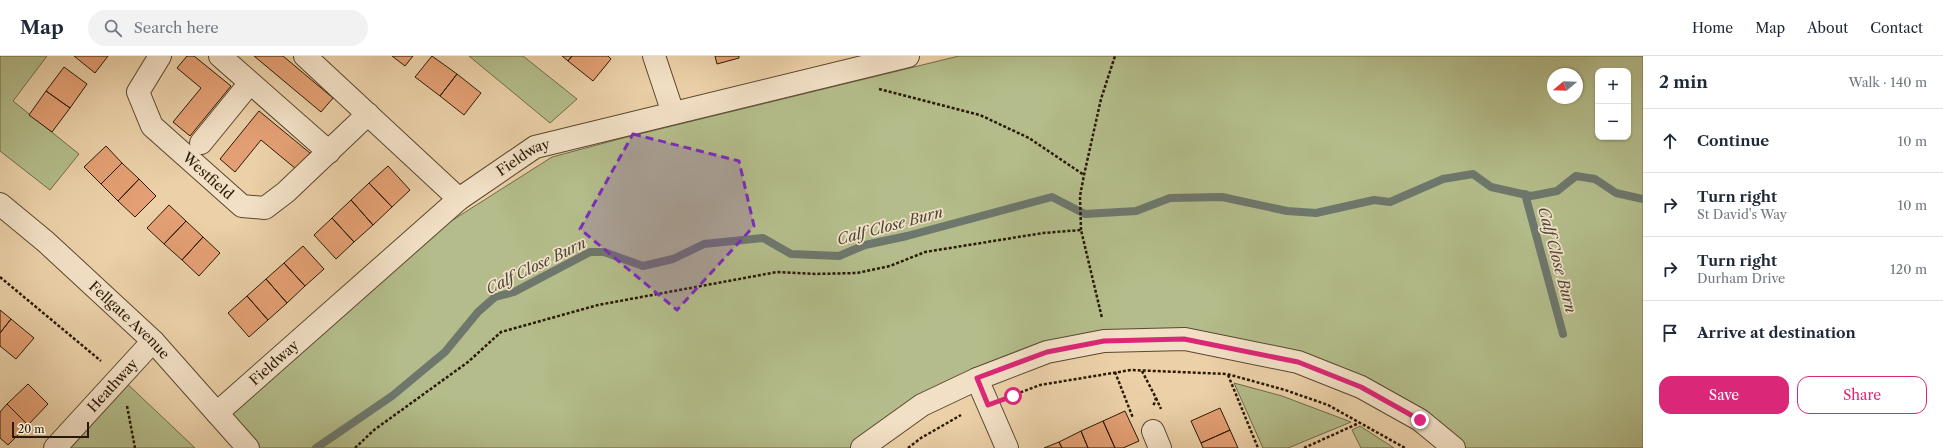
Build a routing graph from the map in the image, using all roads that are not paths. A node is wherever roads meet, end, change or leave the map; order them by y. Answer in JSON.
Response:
{"nodes":[{"id":1,"x":160,"y":56,"type":"edge"},
{"id":2,"x":220,"y":56,"type":"edge"},
{"id":3,"x":305,"y":56,"type":"edge"},
{"id":4,"x":654,"y":56,"type":"edge"},
{"id":5,"x":908,"y":56,"type":"edge"},
{"id":6,"x":250,"y":83,"type":"junction"},
{"id":7,"x":673,"y":113,"type":"junction"},
{"id":8,"x":368,"y":114,"type":"junction"},
{"id":9,"x":201,"y":143,"type":"dead end"},
{"id":10,"x":329,"y":152,"type":"junction"},
{"id":11,"x":459,"y":199,"type":"junction"},
{"id":12,"x":0,"y":204,"type":"edge"},
{"id":13,"x":153,"y":341,"type":"junction"},
{"id":14,"x":977,"y":378,"type":"junction"},
{"id":15,"x":217,"y":413,"type":"junction"},
{"id":16,"x":55,"y":448,"type":"edge"},
{"id":17,"x":248,"y":448,"type":"edge"},
{"id":18,"x":862,"y":448,"type":"edge"},
{"id":19,"x":1007,"y":448,"type":"edge"},
{"id":20,"x":1454,"y":448,"type":"edge"}],
"edges":[{"from":1,"to":10,"type":"street","name":"Westfield"},
{"from":2,"to":6,"type":"street"},
{"from":3,"to":8,"type":"street"},
{"from":4,"to":7,"type":"street"},
{"from":5,"to":7,"type":"street","name":"Fieldway"},
{"from":6,"to":9,"type":"street","name":"Westfield"},
{"from":6,"to":10,"type":"street"},
{"from":7,"to":11,"type":"street","name":"Fieldway"},
{"from":8,"to":10,"type":"street","name":"Westfield"},
{"from":8,"to":11,"type":"street"},
{"from":11,"to":15,"type":"street","name":"Fieldway"},
{"from":12,"to":13,"type":"street","name":"Fellgate Avenue"},
{"from":13,"to":15,"type":"street","name":"Fellgate Avenue"},
{"from":13,"to":16,"type":"street","name":"Heathway"},
{"from":14,"to":18,"type":"street"},
{"from":14,"to":19,"type":"street"},
{"from":14,"to":20,"type":"street"},
{"from":15,"to":17,"type":"street","name":"Fellgate Avenue"}]}
